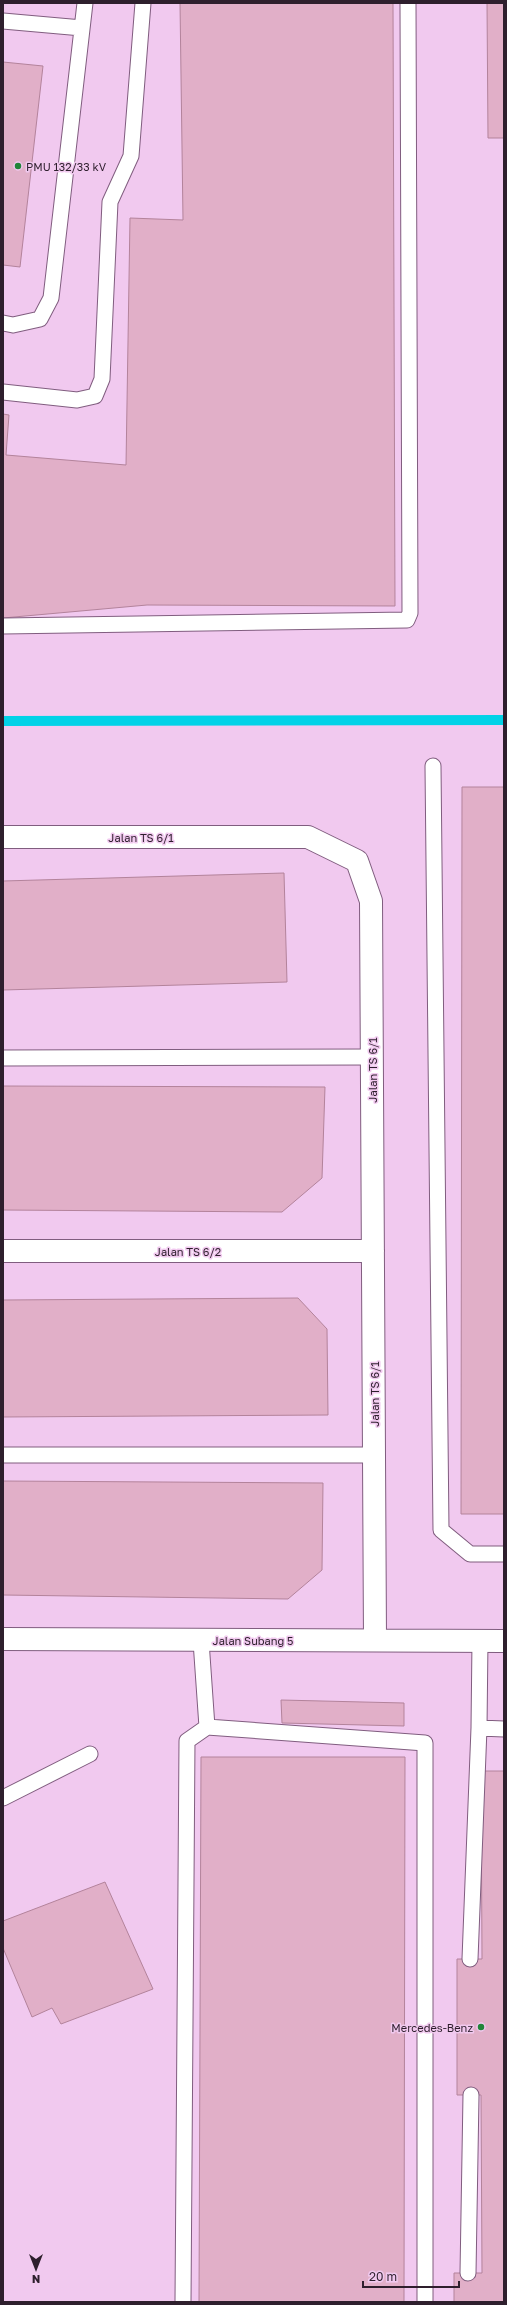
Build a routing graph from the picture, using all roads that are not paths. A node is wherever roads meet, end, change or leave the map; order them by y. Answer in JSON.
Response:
{"nodes":[{"id":1,"x":85,"y":3,"type":"edge"},
{"id":2,"x":143,"y":3,"type":"edge"},
{"id":3,"x":408,"y":3,"type":"edge"},
{"id":4,"x":3,"y":21,"type":"edge"},
{"id":5,"x":82,"y":28,"type":"junction"},
{"id":6,"x":3,"y":324,"type":"edge"},
{"id":7,"x":3,"y":392,"type":"edge"},
{"id":8,"x":3,"y":626,"type":"edge"},
{"id":9,"x":433,"y":766,"type":"dead end"},
{"id":10,"x":3,"y":837,"type":"edge"},
{"id":11,"x":372,"y":1057,"type":"junction"},
{"id":12,"x":3,"y":1058,"type":"edge"},
{"id":13,"x":373,"y":1251,"type":"junction"},
{"id":14,"x":3,"y":1252,"type":"edge"},
{"id":15,"x":3,"y":1455,"type":"edge"},
{"id":16,"x":374,"y":1455,"type":"junction"},
{"id":17,"x":504,"y":1554,"type":"edge"},
{"id":18,"x":3,"y":1639,"type":"edge"},
{"id":19,"x":375,"y":1640,"type":"junction"},
{"id":20,"x":201,"y":1641,"type":"junction"},
{"id":21,"x":480,"y":1641,"type":"junction"},
{"id":22,"x":504,"y":1641,"type":"edge"},
{"id":23,"x":207,"y":1727,"type":"junction"},
{"id":24,"x":479,"y":1728,"type":"junction"},
{"id":25,"x":504,"y":1729,"type":"edge"},
{"id":26,"x":90,"y":1754,"type":"dead end"},
{"id":27,"x":3,"y":1798,"type":"edge"},
{"id":28,"x":470,"y":1959,"type":"dead end"},
{"id":29,"x":471,"y":2095,"type":"dead end"},
{"id":30,"x":468,"y":2273,"type":"dead end"},
{"id":31,"x":183,"y":2302,"type":"edge"},
{"id":32,"x":425,"y":2302,"type":"edge"}],
"edges":[{"from":1,"to":5,"type":"lane"},
{"from":2,"to":7,"type":"lane"},
{"from":3,"to":8,"type":"lane"},
{"from":4,"to":5,"type":"lane"},
{"from":5,"to":6,"type":"lane"},
{"from":9,"to":17,"type":"lane"},
{"from":10,"to":11,"type":"street","name":"Jalan TS 6/1"},
{"from":11,"to":12,"type":"lane"},
{"from":11,"to":13,"type":"street","name":"Jalan TS 6/1"},
{"from":13,"to":14,"type":"street","name":"Jalan TS 6/2"},
{"from":13,"to":16,"type":"street","name":"Jalan TS 6/1"},
{"from":15,"to":16,"type":"lane"},
{"from":16,"to":19,"type":"street","name":"Jalan TS 6/1"},
{"from":18,"to":20,"type":"street","name":"Jalan Subang 5"},
{"from":19,"to":20,"type":"street","name":"Jalan Subang 5"},
{"from":19,"to":21,"type":"street","name":"Jalan Subang 5"},
{"from":20,"to":23,"type":"lane"},
{"from":21,"to":22,"type":"street","name":"Jalan Subang 5"},
{"from":21,"to":24,"type":"lane"},
{"from":23,"to":31,"type":"lane"},
{"from":23,"to":32,"type":"lane"},
{"from":24,"to":25,"type":"lane"},
{"from":24,"to":28,"type":"lane"},
{"from":26,"to":27,"type":"lane"},
{"from":29,"to":30,"type":"lane"}]}
